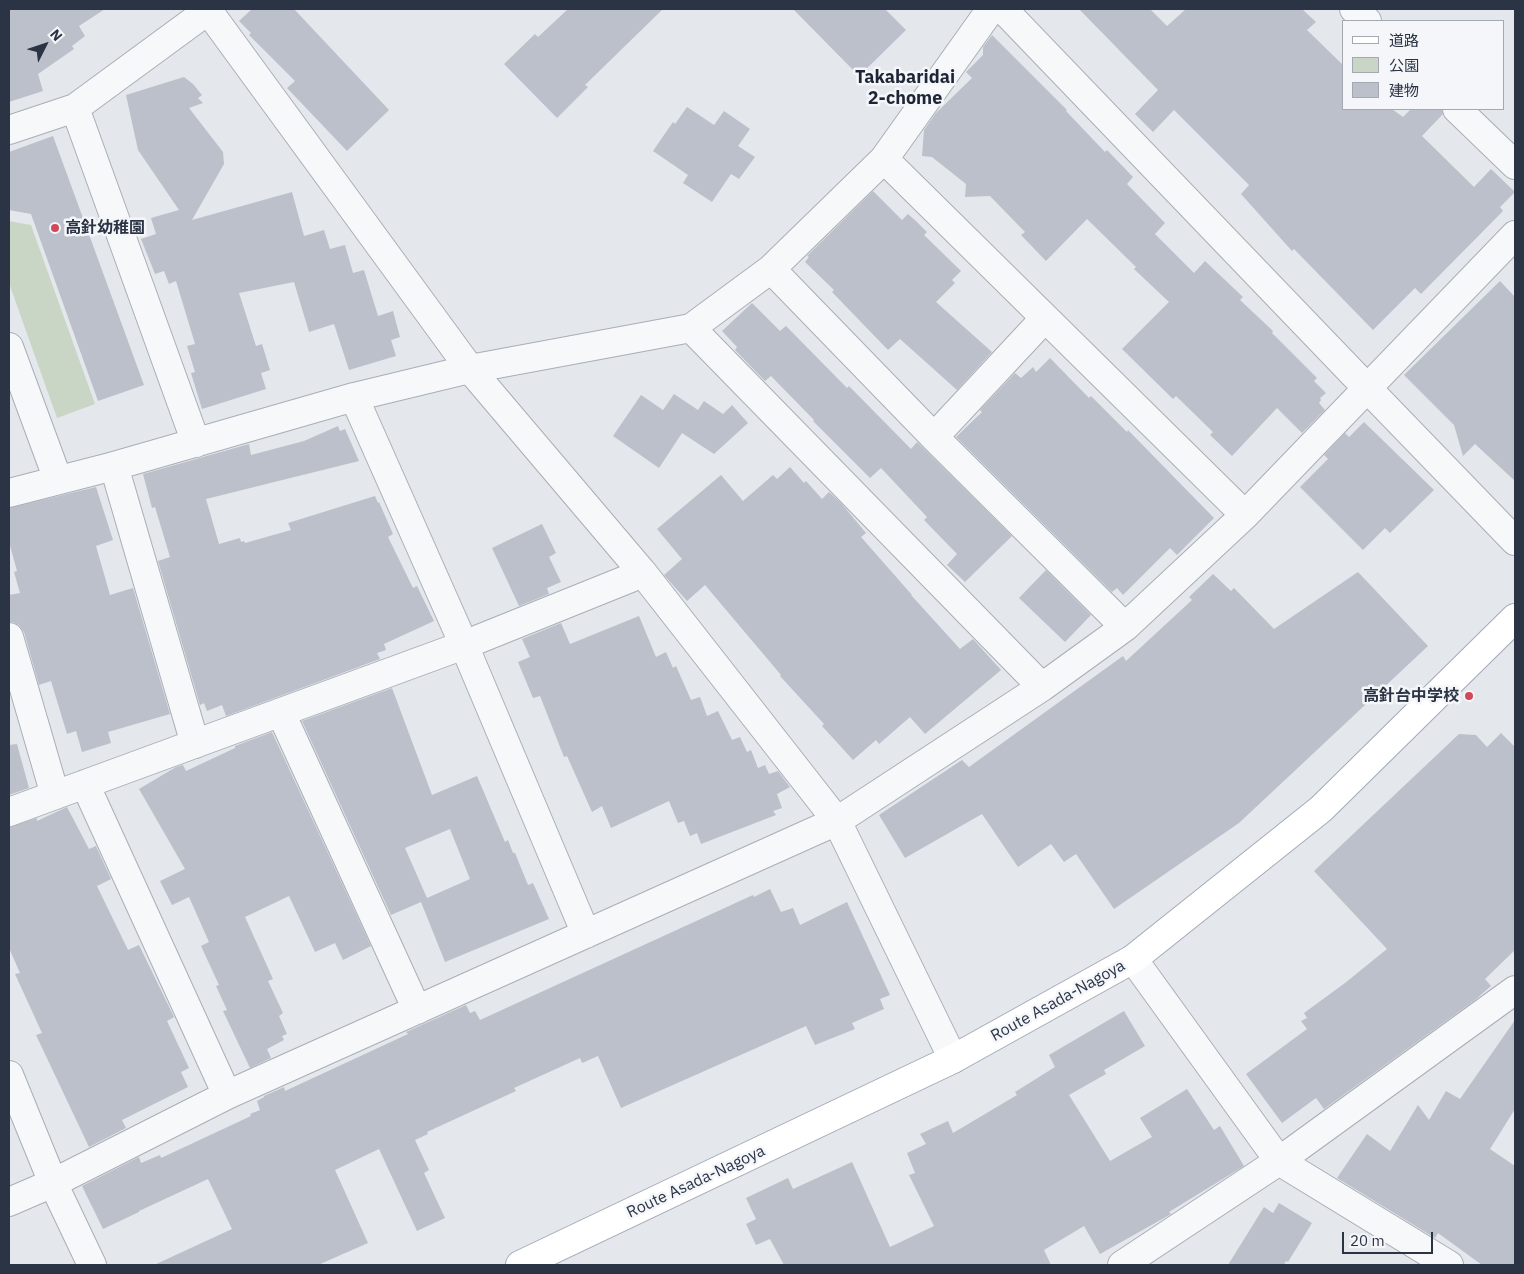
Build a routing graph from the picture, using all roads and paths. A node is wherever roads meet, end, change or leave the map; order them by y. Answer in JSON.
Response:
{"nodes":[{"id":1,"x":209,"y":9,"type":"edge"},
{"id":2,"x":991,"y":9,"type":"edge"},
{"id":3,"x":1003,"y":9,"type":"edge"},
{"id":4,"x":1354,"y":9,"type":"edge"},
{"id":5,"x":1366,"y":20,"type":"edge"},
{"id":6,"x":75,"y":108,"type":"junction"},
{"id":7,"x":1458,"y":110,"type":"edge"},
{"id":8,"x":9,"y":130,"type":"edge"},
{"id":9,"x":884,"y":159,"type":"junction"},
{"id":10,"x":1515,"y":165,"type":"edge"},
{"id":11,"x":1515,"y":235,"type":"edge"},
{"id":12,"x":771,"y":269,"type":"junction"},
{"id":13,"x":1045,"y":318,"type":"junction"},
{"id":14,"x":690,"y":328,"type":"junction"},
{"id":15,"x":9,"y":347,"type":"edge"},
{"id":16,"x":470,"y":369,"type":"junction"},
{"id":17,"x":1367,"y":388,"type":"junction"},
{"id":18,"x":354,"y":398,"type":"junction"},
{"id":19,"x":934,"y":437,"type":"junction"},
{"id":20,"x":196,"y":443,"type":"junction"},
{"id":21,"x":114,"y":466,"type":"junction"},
{"id":22,"x":58,"y":480,"type":"junction"},
{"id":23,"x":9,"y":493,"type":"edge"},
{"id":24,"x":1244,"y":515,"type":"junction"},
{"id":25,"x":1515,"y":541,"type":"edge"},
{"id":26,"x":643,"y":573,"type":"junction"},
{"id":27,"x":1515,"y":618,"type":"edge"},
{"id":28,"x":1125,"y":627,"type":"junction"},
{"id":29,"x":9,"y":637,"type":"edge"},
{"id":30,"x":464,"y":645,"type":"junction"},
{"id":31,"x":1042,"y":687,"type":"junction"},
{"id":32,"x":281,"y":713,"type":"junction"},
{"id":33,"x":195,"y":744,"type":"junction"},
{"id":34,"x":85,"y":784,"type":"junction"},
{"id":35,"x":55,"y":795,"type":"junction"},
{"id":36,"x":9,"y":812,"type":"edge"},
{"id":37,"x":837,"y":820,"type":"junction"},
{"id":38,"x":586,"y":934,"type":"junction"},
{"id":39,"x":1133,"y":959,"type":"junction"},
{"id":40,"x":1515,"y":990,"type":"edge"},
{"id":41,"x":417,"y":1010,"type":"junction"},
{"id":42,"x":953,"y":1059,"type":"junction"},
{"id":43,"x":9,"y":1074,"type":"edge"},
{"id":44,"x":227,"y":1095,"type":"junction"},
{"id":45,"x":1279,"y":1161,"type":"junction"},
{"id":46,"x":53,"y":1183,"type":"junction"},
{"id":47,"x":9,"y":1202,"type":"edge"},
{"id":48,"x":92,"y":1265,"type":"edge"},
{"id":49,"x":520,"y":1265,"type":"edge"},
{"id":50,"x":1122,"y":1265,"type":"edge"},
{"id":51,"x":1449,"y":1265,"type":"edge"}],
"edges":[{"from":1,"to":6,"type":"street"},
{"from":1,"to":16,"type":"street"},
{"from":2,"to":9,"type":"street"},
{"from":3,"to":17,"type":"street"},
{"from":4,"to":5,"type":"street"},
{"from":6,"to":8,"type":"street"},
{"from":6,"to":20,"type":"street"},
{"from":7,"to":10,"type":"street"},
{"from":9,"to":12,"type":"street"},
{"from":9,"to":13,"type":"street"},
{"from":11,"to":17,"type":"street"},
{"from":12,"to":14,"type":"street"},
{"from":12,"to":19,"type":"street"},
{"from":13,"to":19,"type":"street"},
{"from":13,"to":24,"type":"street"},
{"from":14,"to":16,"type":"street"},
{"from":14,"to":31,"type":"street"},
{"from":15,"to":22,"type":"street"},
{"from":16,"to":18,"type":"street"},
{"from":16,"to":26,"type":"street"},
{"from":17,"to":24,"type":"street"},
{"from":17,"to":25,"type":"street"},
{"from":18,"to":20,"type":"street"},
{"from":18,"to":30,"type":"street"},
{"from":19,"to":28,"type":"street"},
{"from":20,"to":21,"type":"street"},
{"from":21,"to":22,"type":"street"},
{"from":21,"to":33,"type":"street"},
{"from":22,"to":23,"type":"street"},
{"from":24,"to":28,"type":"street"},
{"from":26,"to":30,"type":"street"},
{"from":26,"to":37,"type":"street"},
{"from":27,"to":39,"type":"main road","name":"Route Asada-Nagoya"},
{"from":28,"to":31,"type":"street"},
{"from":29,"to":35,"type":"street"},
{"from":30,"to":32,"type":"street"},
{"from":30,"to":38,"type":"street"},
{"from":31,"to":37,"type":"street"},
{"from":32,"to":33,"type":"street"},
{"from":32,"to":41,"type":"street"},
{"from":33,"to":34,"type":"street"},
{"from":34,"to":35,"type":"street"},
{"from":34,"to":44,"type":"street"},
{"from":35,"to":36,"type":"street"},
{"from":37,"to":38,"type":"street"},
{"from":37,"to":42,"type":"street"},
{"from":38,"to":41,"type":"street"},
{"from":39,"to":42,"type":"main road","name":"Route Asada-Nagoya"},
{"from":39,"to":45,"type":"street"},
{"from":40,"to":45,"type":"street"},
{"from":41,"to":44,"type":"street"},
{"from":42,"to":49,"type":"main road","name":"Route Asada-Nagoya"},
{"from":43,"to":46,"type":"street"},
{"from":44,"to":46,"type":"street"},
{"from":45,"to":50,"type":"street"},
{"from":45,"to":51,"type":"street"},
{"from":46,"to":47,"type":"street"},
{"from":46,"to":48,"type":"street"}]}
